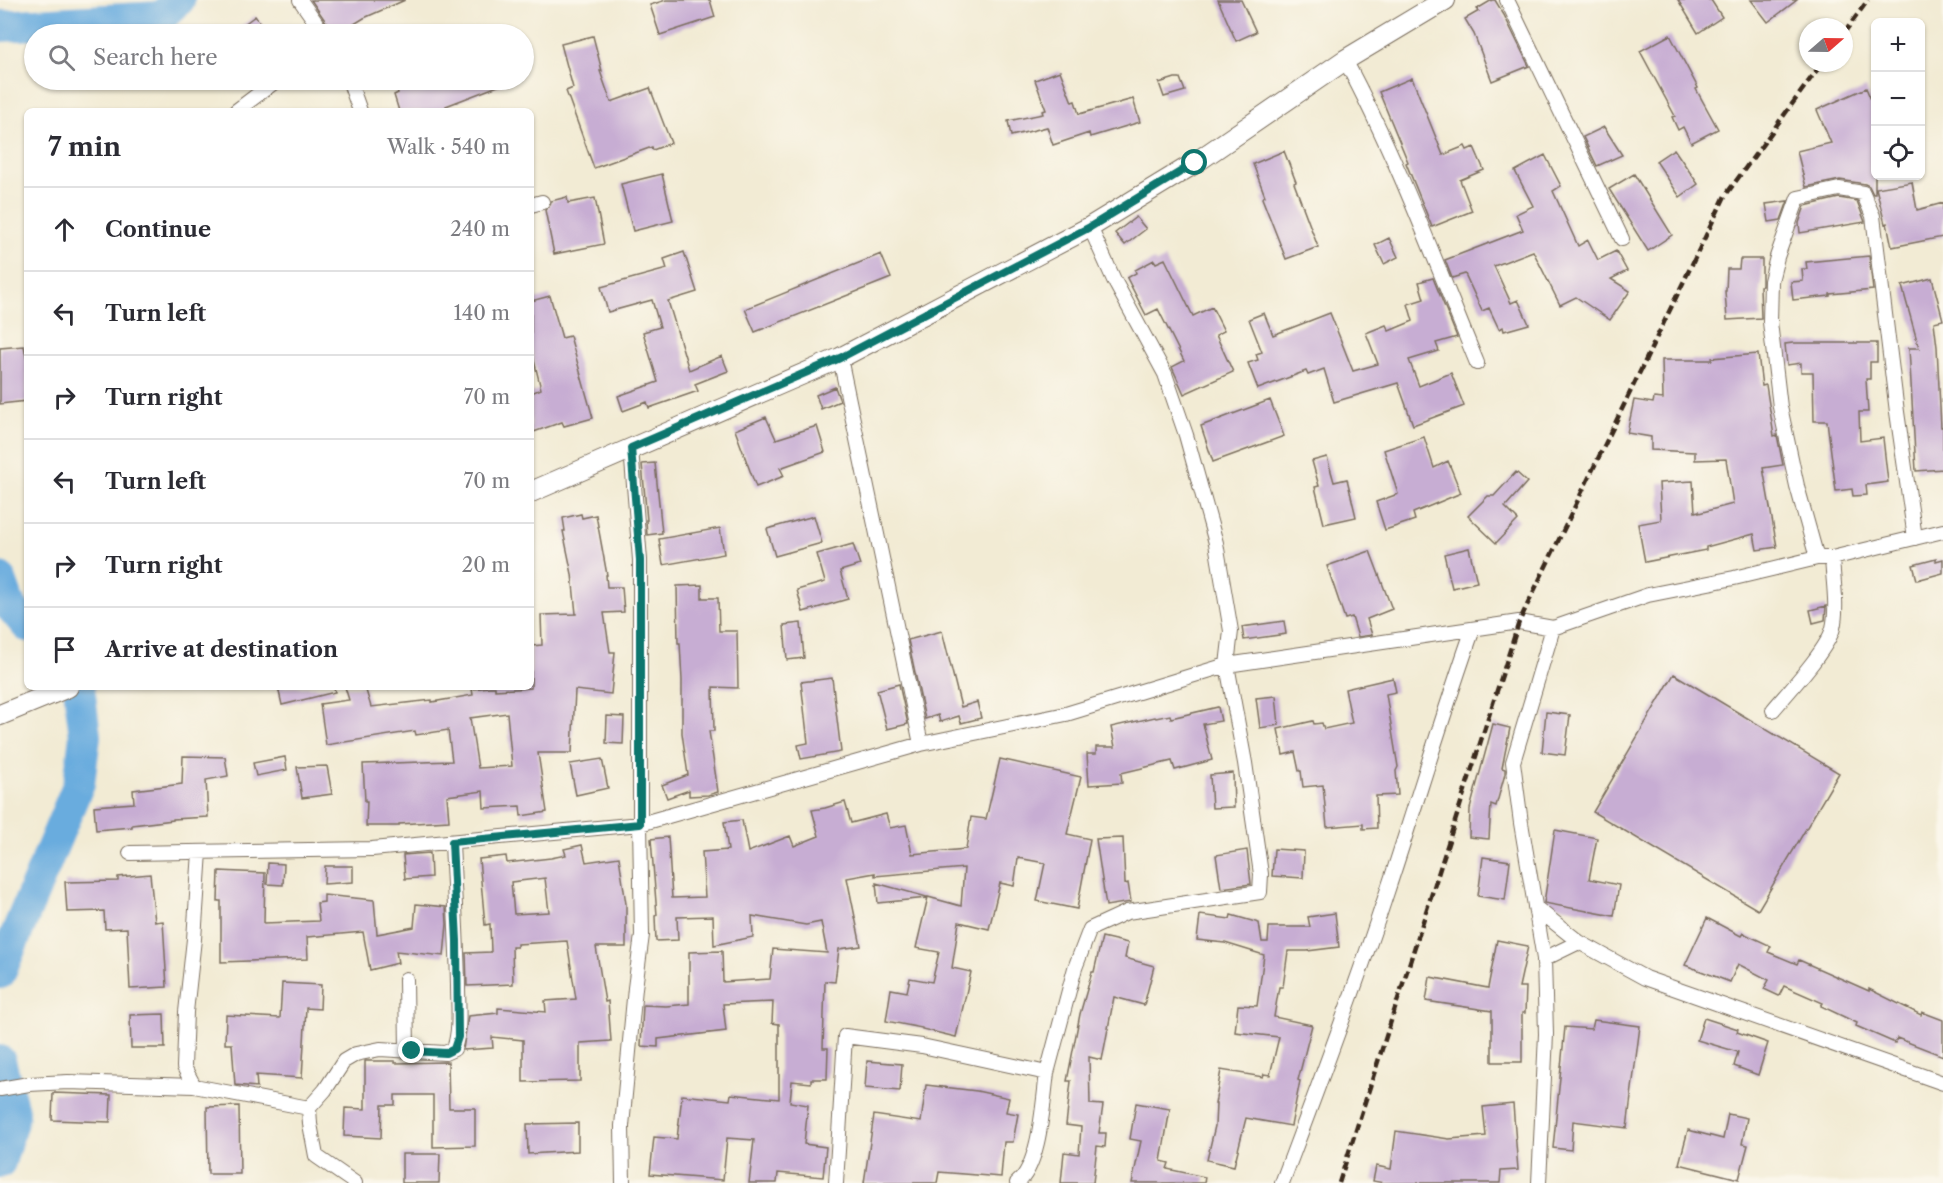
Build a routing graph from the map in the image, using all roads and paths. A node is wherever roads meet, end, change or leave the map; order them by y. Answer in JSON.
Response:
{"nodes":[{"id":1,"x":300,"y":0,"type":"edge"},
{"id":2,"x":1444,"y":0,"type":"edge"},
{"id":3,"x":1507,"y":0,"type":"edge"},
{"id":4,"x":317,"y":24,"type":"edge"},
{"id":5,"x":1345,"y":60,"type":"junction"},
{"id":6,"x":264,"y":90,"type":"edge"},
{"id":7,"x":353,"y":90,"type":"edge"},
{"id":8,"x":240,"y":108,"type":"edge"},
{"id":9,"x":359,"y":108,"type":"edge"},
{"id":10,"x":1090,"y":227,"type":"junction"},
{"id":11,"x":1622,"y":239,"type":"dead end"},
{"id":12,"x":840,"y":358,"type":"junction"},
{"id":13,"x":1477,"y":363,"type":"dead end"},
{"id":14,"x":631,"y":448,"type":"junction"},
{"id":15,"x":534,"y":491,"type":"edge"},
{"id":16,"x":1943,"y":531,"type":"edge"},
{"id":17,"x":1915,"y":538,"type":"junction"},
{"id":18,"x":1817,"y":558,"type":"junction"},
{"id":19,"x":1832,"y":558,"type":"junction"},
{"id":20,"x":1553,"y":628,"type":"junction"},
{"id":21,"x":1473,"y":629,"type":"junction"},
{"id":22,"x":1227,"y":665,"type":"junction"},
{"id":23,"x":62,"y":690,"type":"edge"},
{"id":24,"x":1773,"y":710,"type":"dead end"},
{"id":25,"x":0,"y":716,"type":"edge"},
{"id":26,"x":921,"y":744,"type":"junction"},
{"id":27,"x":640,"y":824,"type":"junction"},
{"id":28,"x":452,"y":842,"type":"junction"},
{"id":29,"x":200,"y":852,"type":"junction"},
{"id":30,"x":130,"y":853,"type":"dead end"},
{"id":31,"x":1535,"y":907,"type":"junction"},
{"id":32,"x":1579,"y":942,"type":"junction"},
{"id":33,"x":1544,"y":959,"type":"junction"},
{"id":34,"x":406,"y":979,"type":"dead end"},
{"id":35,"x":407,"y":1051,"type":"junction"},
{"id":36,"x":1047,"y":1073,"type":"junction"},
{"id":37,"x":1943,"y":1083,"type":"edge"},
{"id":38,"x":194,"y":1086,"type":"junction"},
{"id":39,"x":0,"y":1089,"type":"edge"},
{"id":40,"x":309,"y":1108,"type":"junction"},
{"id":41,"x":355,"y":1183,"type":"edge"},
{"id":42,"x":623,"y":1183,"type":"edge"},
{"id":43,"x":836,"y":1183,"type":"edge"},
{"id":44,"x":1017,"y":1183,"type":"edge"},
{"id":45,"x":1282,"y":1183,"type":"edge"},
{"id":46,"x":1539,"y":1183,"type":"edge"}],
"edges":[{"from":1,"to":4,"type":"street"},
{"from":2,"to":5,"type":"street"},
{"from":3,"to":11,"type":"street"},
{"from":5,"to":10,"type":"street"},
{"from":5,"to":13,"type":"street"},
{"from":6,"to":8,"type":"street"},
{"from":7,"to":9,"type":"street"},
{"from":10,"to":12,"type":"street"},
{"from":10,"to":22,"type":"street"},
{"from":12,"to":14,"type":"street"},
{"from":12,"to":26,"type":"street"},
{"from":14,"to":15,"type":"street"},
{"from":14,"to":27,"type":"street"},
{"from":16,"to":17,"type":"street"},
{"from":17,"to":18,"type":"street"},
{"from":17,"to":19,"type":"street"},
{"from":18,"to":19,"type":"street"},
{"from":18,"to":20,"type":"street"},
{"from":19,"to":24,"type":"street"},
{"from":20,"to":21,"type":"street"},
{"from":20,"to":31,"type":"street"},
{"from":21,"to":22,"type":"street"},
{"from":21,"to":45,"type":"street"},
{"from":22,"to":26,"type":"street"},
{"from":22,"to":36,"type":"street"},
{"from":23,"to":25,"type":"street"},
{"from":26,"to":27,"type":"street"},
{"from":27,"to":28,"type":"street"},
{"from":27,"to":42,"type":"street"},
{"from":28,"to":29,"type":"street"},
{"from":28,"to":35,"type":"street"},
{"from":29,"to":30,"type":"street"},
{"from":29,"to":38,"type":"street"},
{"from":31,"to":32,"type":"street"},
{"from":31,"to":33,"type":"street"},
{"from":32,"to":33,"type":"street"},
{"from":32,"to":37,"type":"street"},
{"from":33,"to":46,"type":"street"},
{"from":34,"to":35,"type":"street"},
{"from":35,"to":40,"type":"street"},
{"from":36,"to":43,"type":"street"},
{"from":36,"to":44,"type":"street"},
{"from":38,"to":39,"type":"street"},
{"from":38,"to":40,"type":"street"},
{"from":40,"to":41,"type":"street"}]}
